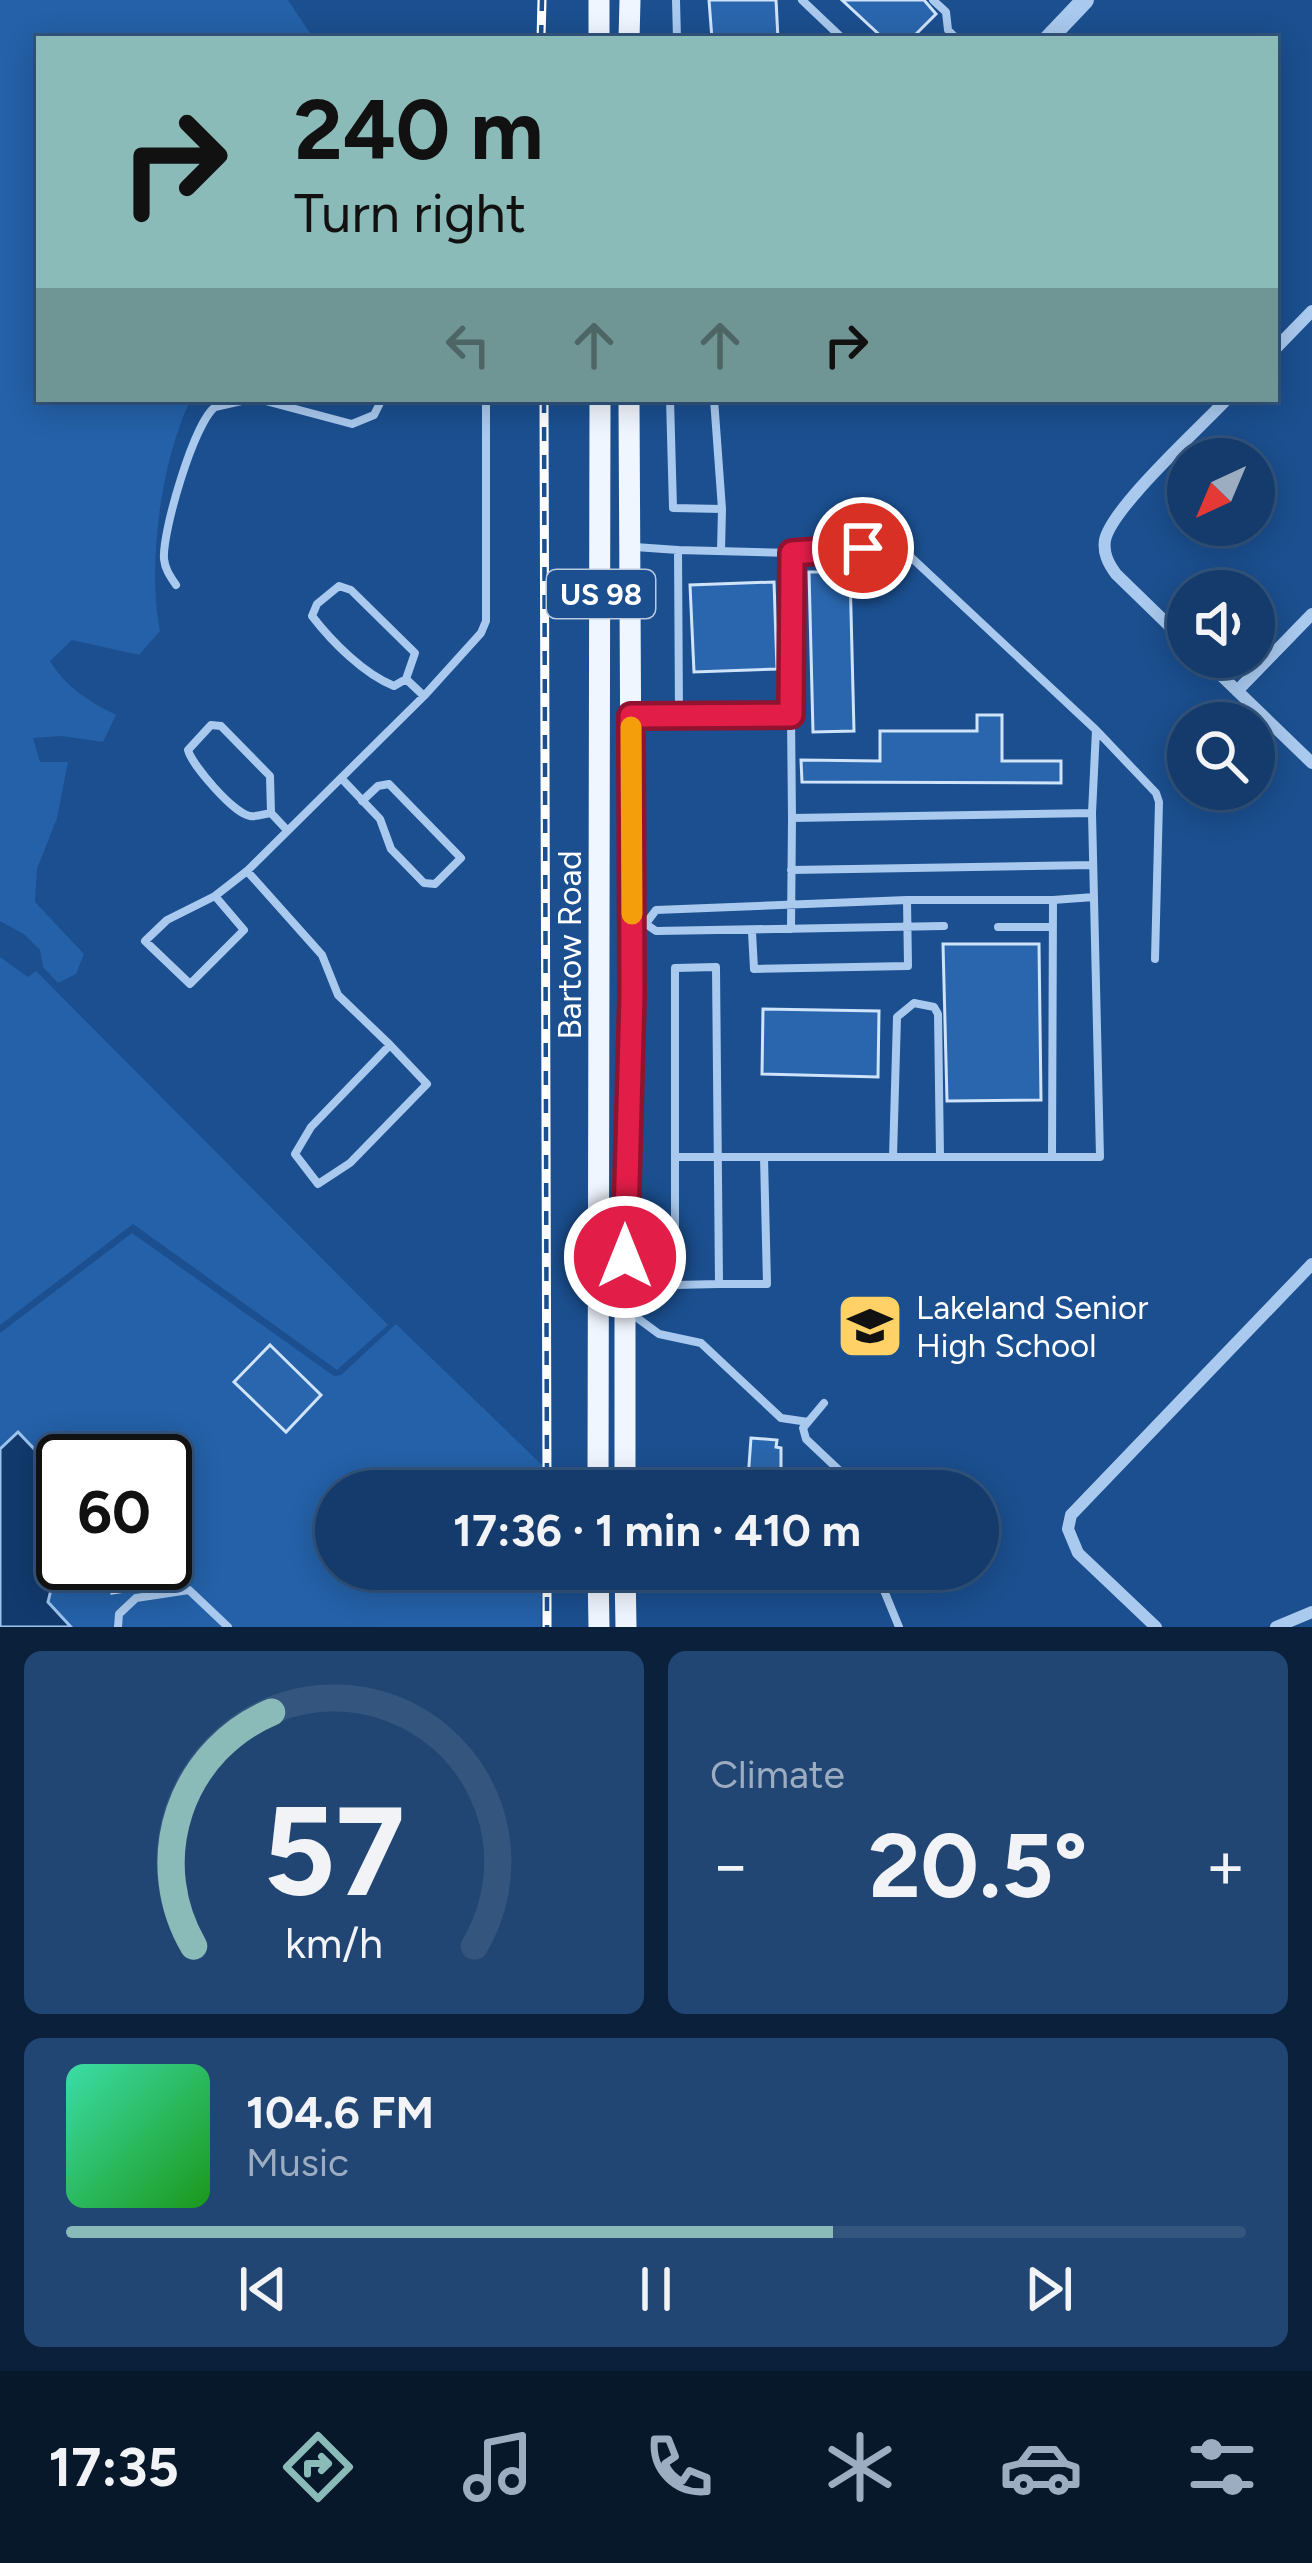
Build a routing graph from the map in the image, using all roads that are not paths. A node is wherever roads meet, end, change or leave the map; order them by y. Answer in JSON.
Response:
{"nodes":[{"id":1,"x":599,"y":0,"type":"edge"},
{"id":2,"x":630,"y":0,"type":"edge"},
{"id":3,"x":676,"y":0,"type":"edge"},
{"id":4,"x":802,"y":0,"type":"edge"},
{"id":5,"x":933,"y":0,"type":"edge"},
{"id":6,"x":1085,"y":0,"type":"edge"},
{"id":7,"x":599,"y":36,"type":"edge"},
{"id":8,"x":629,"y":36,"type":"edge"},
{"id":9,"x":677,"y":36,"type":"edge"},
{"id":10,"x":840,"y":36,"type":"edge"},
{"id":11,"x":954,"y":36,"type":"edge"},
{"id":12,"x":1051,"y":36,"type":"edge"},
{"id":13,"x":1312,"y":311,"type":"edge"},
{"id":14,"x":1278,"y":346,"type":"edge"},
{"id":15,"x":239,"y":402,"type":"edge"},
{"id":16,"x":266,"y":402,"type":"edge"},
{"id":17,"x":381,"y":402,"type":"edge"},
{"id":18,"x":486,"y":402,"type":"edge"},
{"id":19,"x":600,"y":402,"type":"edge"},
{"id":20,"x":629,"y":402,"type":"edge"},
{"id":21,"x":670,"y":402,"type":"edge"},
{"id":22,"x":715,"y":402,"type":"edge"},
{"id":23,"x":1224,"y":402,"type":"edge"},
{"id":24,"x":722,"y":509,"type":"junction"},
{"id":25,"x":630,"y":547,"type":"junction"},
{"id":26,"x":678,"y":550,"type":"junction"},
{"id":27,"x":721,"y":551,"type":"junction"},
{"id":28,"x":792,"y":553,"type":"junction"},
{"id":29,"x":176,"y":585,"type":"dead end"},
{"id":30,"x":1312,"y":614,"type":"edge"},
{"id":31,"x":1167,"y":624,"type":"edge"},
{"id":32,"x":1223,"y":678,"type":"edge"},
{"id":33,"x":406,"y":679,"type":"junction"},
{"id":34,"x":1237,"y":692,"type":"junction"},
{"id":35,"x":424,"y":696,"type":"junction"},
{"id":36,"x":791,"y":715,"type":"junction"},
{"id":37,"x":631,"y":716,"type":"junction"},
{"id":38,"x":679,"y":716,"type":"junction"},
{"id":39,"x":1096,"y":730,"type":"junction"},
{"id":40,"x":1312,"y":763,"type":"edge"},
{"id":41,"x":341,"y":778,"type":"junction"},
{"id":42,"x":362,"y":800,"type":"junction"},
{"id":43,"x":1092,"y":812,"type":"junction"},
{"id":44,"x":271,"y":813,"type":"junction"},
{"id":45,"x":792,"y":818,"type":"junction"},
{"id":46,"x":286,"y":830,"type":"junction"},
{"id":47,"x":1094,"y":866,"type":"junction"},
{"id":48,"x":247,"y":871,"type":"junction"},
{"id":49,"x":791,"y":871,"type":"junction"},
{"id":50,"x":215,"y":896,"type":"junction"},
{"id":51,"x":1094,"y":897,"type":"junction"},
{"id":52,"x":1053,"y":899,"type":"junction"},
{"id":53,"x":907,"y":900,"type":"junction"},
{"id":54,"x":790,"y":903,"type":"junction"},
{"id":55,"x":602,"y":922,"type":"junction"},
{"id":56,"x":639,"y":922,"type":"junction"},
{"id":57,"x":909,"y":926,"type":"junction"},
{"id":58,"x":944,"y":926,"type":"dead end"},
{"id":59,"x":998,"y":927,"type":"dead end"},
{"id":60,"x":1052,"y":927,"type":"junction"},
{"id":61,"x":791,"y":929,"type":"junction"},
{"id":62,"x":752,"y":932,"type":"junction"},
{"id":63,"x":1155,"y":959,"type":"dead end"},
{"id":64,"x":390,"y":1045,"type":"junction"},
{"id":65,"x":676,"y":1156,"type":"junction"},
{"id":66,"x":718,"y":1157,"type":"junction"},
{"id":67,"x":764,"y":1157,"type":"junction"},
{"id":68,"x":893,"y":1157,"type":"junction"},
{"id":69,"x":940,"y":1157,"type":"junction"},
{"id":70,"x":1052,"y":1157,"type":"junction"},
{"id":71,"x":1312,"y":1264,"type":"edge"},
{"id":72,"x":719,"y":1284,"type":"junction"},
{"id":73,"x":625,"y":1304,"type":"junction"},
{"id":74,"x":824,"y":1403,"type":"dead end"},
{"id":75,"x":808,"y":1422,"type":"junction"},
{"id":76,"x":598,"y":1470,"type":"edge"},
{"id":77,"x":625,"y":1470,"type":"edge"},
{"id":78,"x":839,"y":1470,"type":"edge"},
{"id":79,"x":598,"y":1590,"type":"edge"},
{"id":80,"x":626,"y":1590,"type":"edge"},
{"id":81,"x":884,"y":1590,"type":"edge"},
{"id":82,"x":1312,"y":1612,"type":"edge"},
{"id":83,"x":118,"y":1627,"type":"edge"},
{"id":84,"x":228,"y":1627,"type":"edge"},
{"id":85,"x":598,"y":1627,"type":"edge"},
{"id":86,"x":626,"y":1627,"type":"edge"},
{"id":87,"x":899,"y":1627,"type":"edge"},
{"id":88,"x":1156,"y":1627,"type":"edge"},
{"id":89,"x":1276,"y":1627,"type":"edge"}],
"edges":[{"from":1,"to":7,"type":"main road"},
{"from":2,"to":8,"type":"main road"},
{"from":3,"to":9,"type":"lane"},
{"from":4,"to":10,"type":"lane"},
{"from":5,"to":11,"type":"lane"},
{"from":6,"to":12,"type":"street"},
{"from":13,"to":14,"type":"street"},
{"from":15,"to":29,"type":"lane"},
{"from":16,"to":17,"type":"lane"},
{"from":18,"to":35,"type":"lane"},
{"from":19,"to":55,"type":"main road","name":"Bartow Road","number":"US 98"},
{"from":20,"to":25,"type":"main road","name":"Bartow Road","number":"US 98"},
{"from":21,"to":24,"type":"lane"},
{"from":22,"to":24,"type":"lane"},
{"from":23,"to":31,"type":"street"},
{"from":24,"to":27,"type":"lane"},
{"from":25,"to":26,"type":"lane"},
{"from":25,"to":37,"type":"main road","name":"Bartow Road","number":"US 98"},
{"from":26,"to":27,"type":"lane"},
{"from":26,"to":38,"type":"lane"},
{"from":27,"to":28,"type":"lane"},
{"from":28,"to":36,"type":"lane"},
{"from":28,"to":39,"type":"lane"},
{"from":30,"to":34,"type":"street"},
{"from":32,"to":34,"type":"street"},
{"from":33,"to":33,"type":"lane"},
{"from":33,"to":35,"type":"lane"},
{"from":34,"to":40,"type":"street"},
{"from":35,"to":41,"type":"lane"},
{"from":36,"to":38,"type":"lane"},
{"from":36,"to":45,"type":"lane"},
{"from":37,"to":38,"type":"lane"},
{"from":37,"to":56,"type":"main road","name":"Bartow Road","number":"US 98"},
{"from":39,"to":43,"type":"lane"},
{"from":39,"to":63,"type":"lane"},
{"from":41,"to":42,"type":"lane"},
{"from":41,"to":46,"type":"lane"},
{"from":42,"to":42,"type":"lane"},
{"from":43,"to":45,"type":"lane"},
{"from":43,"to":47,"type":"lane"},
{"from":44,"to":44,"type":"lane"},
{"from":44,"to":46,"type":"lane"},
{"from":45,"to":49,"type":"lane"},
{"from":46,"to":48,"type":"lane"},
{"from":47,"to":49,"type":"lane"},
{"from":47,"to":51,"type":"lane"},
{"from":48,"to":50,"type":"lane"},
{"from":48,"to":64,"type":"lane"},
{"from":49,"to":54,"type":"lane"},
{"from":50,"to":50,"type":"lane"},
{"from":51,"to":52,"type":"lane"},
{"from":51,"to":70,"type":"lane"},
{"from":52,"to":53,"type":"lane"},
{"from":52,"to":60,"type":"lane"},
{"from":53,"to":54,"type":"lane"},
{"from":53,"to":57,"type":"lane"},
{"from":54,"to":56,"type":"lane"},
{"from":54,"to":61,"type":"lane"},
{"from":55,"to":56,"type":"street"},
{"from":55,"to":76,"type":"main road","name":"Bartow Road","number":"US 98"},
{"from":56,"to":62,"type":"lane"},
{"from":56,"to":73,"type":"main road","name":"Bartow Road","number":"US 98"},
{"from":57,"to":58,"type":"lane"},
{"from":57,"to":61,"type":"lane"},
{"from":57,"to":62,"type":"lane"},
{"from":59,"to":60,"type":"lane"},
{"from":60,"to":70,"type":"lane"},
{"from":61,"to":62,"type":"lane"},
{"from":64,"to":64,"type":"lane"},
{"from":65,"to":66,"type":"lane"},
{"from":65,"to":66,"type":"lane"},
{"from":65,"to":72,"type":"lane"},
{"from":66,"to":67,"type":"lane"},
{"from":66,"to":72,"type":"lane"},
{"from":67,"to":68,"type":"lane"},
{"from":67,"to":72,"type":"lane"},
{"from":68,"to":69,"type":"lane"},
{"from":68,"to":69,"type":"lane"},
{"from":69,"to":70,"type":"lane"},
{"from":71,"to":88,"type":"street"},
{"from":73,"to":75,"type":"lane"},
{"from":73,"to":77,"type":"main road","name":"Bartow Road","number":"US 98"},
{"from":74,"to":75,"type":"lane"},
{"from":75,"to":78,"type":"lane"},
{"from":79,"to":85,"type":"main road"},
{"from":80,"to":86,"type":"main road"},
{"from":81,"to":87,"type":"lane"},
{"from":82,"to":89,"type":"street"},
{"from":83,"to":84,"type":"lane"}]}
